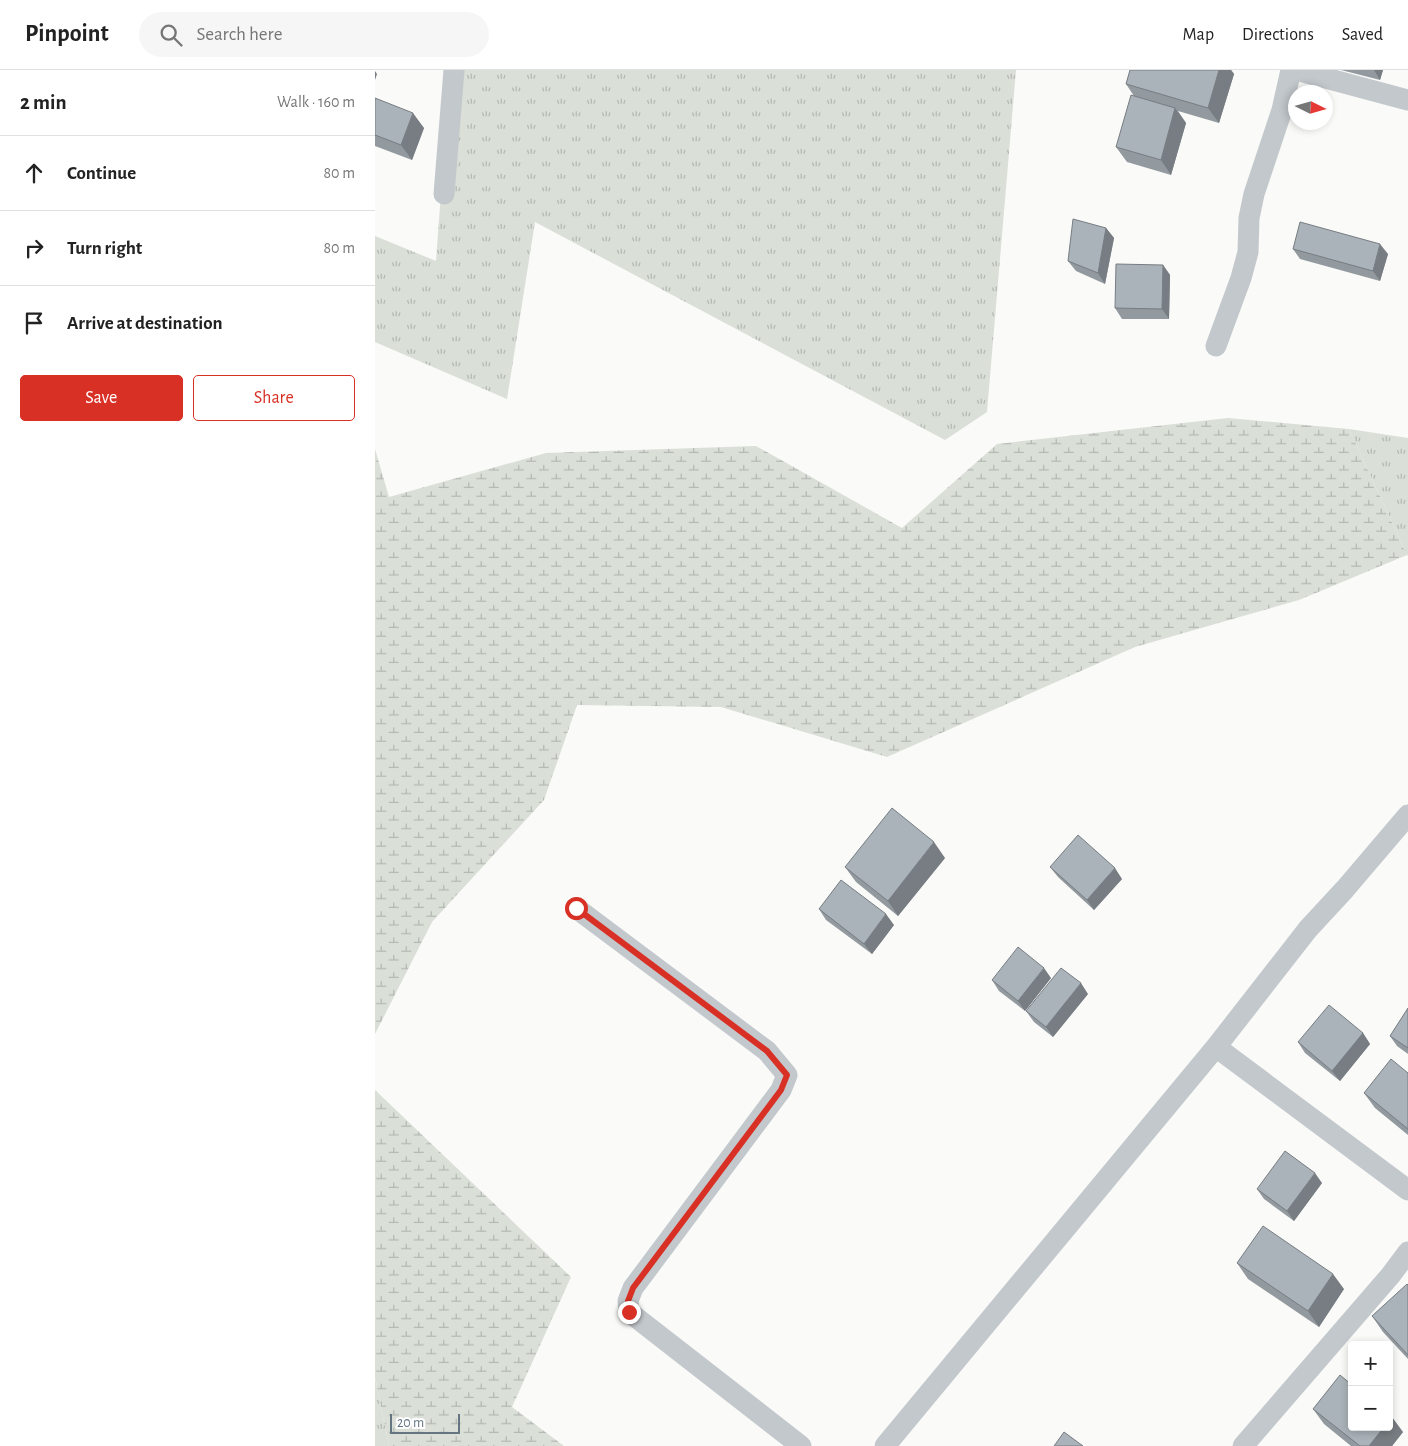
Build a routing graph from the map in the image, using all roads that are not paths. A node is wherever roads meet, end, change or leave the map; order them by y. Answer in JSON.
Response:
{"nodes":[{"id":1,"x":454,"y":70,"type":"edge"},
{"id":2,"x":1291,"y":70,"type":"edge"},
{"id":3,"x":1296,"y":70,"type":"edge"},
{"id":4,"x":1408,"y":100,"type":"edge"},
{"id":5,"x":444,"y":194,"type":"dead end"},
{"id":6,"x":1216,"y":346,"type":"dead end"},
{"id":7,"x":1408,"y":815,"type":"edge"},
{"id":8,"x":576,"y":908,"type":"dead end"},
{"id":9,"x":1216,"y":1047,"type":"junction"},
{"id":10,"x":1408,"y":1190,"type":"edge"},
{"id":11,"x":1408,"y":1252,"type":"edge"},
{"id":12,"x":801,"y":1446,"type":"edge"},
{"id":13,"x":885,"y":1446,"type":"edge"},
{"id":14,"x":1243,"y":1446,"type":"edge"}],
"edges":[{"from":1,"to":5,"type":"street"},
{"from":2,"to":6,"type":"street"},
{"from":3,"to":4,"type":"street"},
{"from":7,"to":9,"type":"street"},
{"from":8,"to":12,"type":"street"},
{"from":9,"to":10,"type":"street"},
{"from":9,"to":13,"type":"street"},
{"from":11,"to":14,"type":"street"}]}
